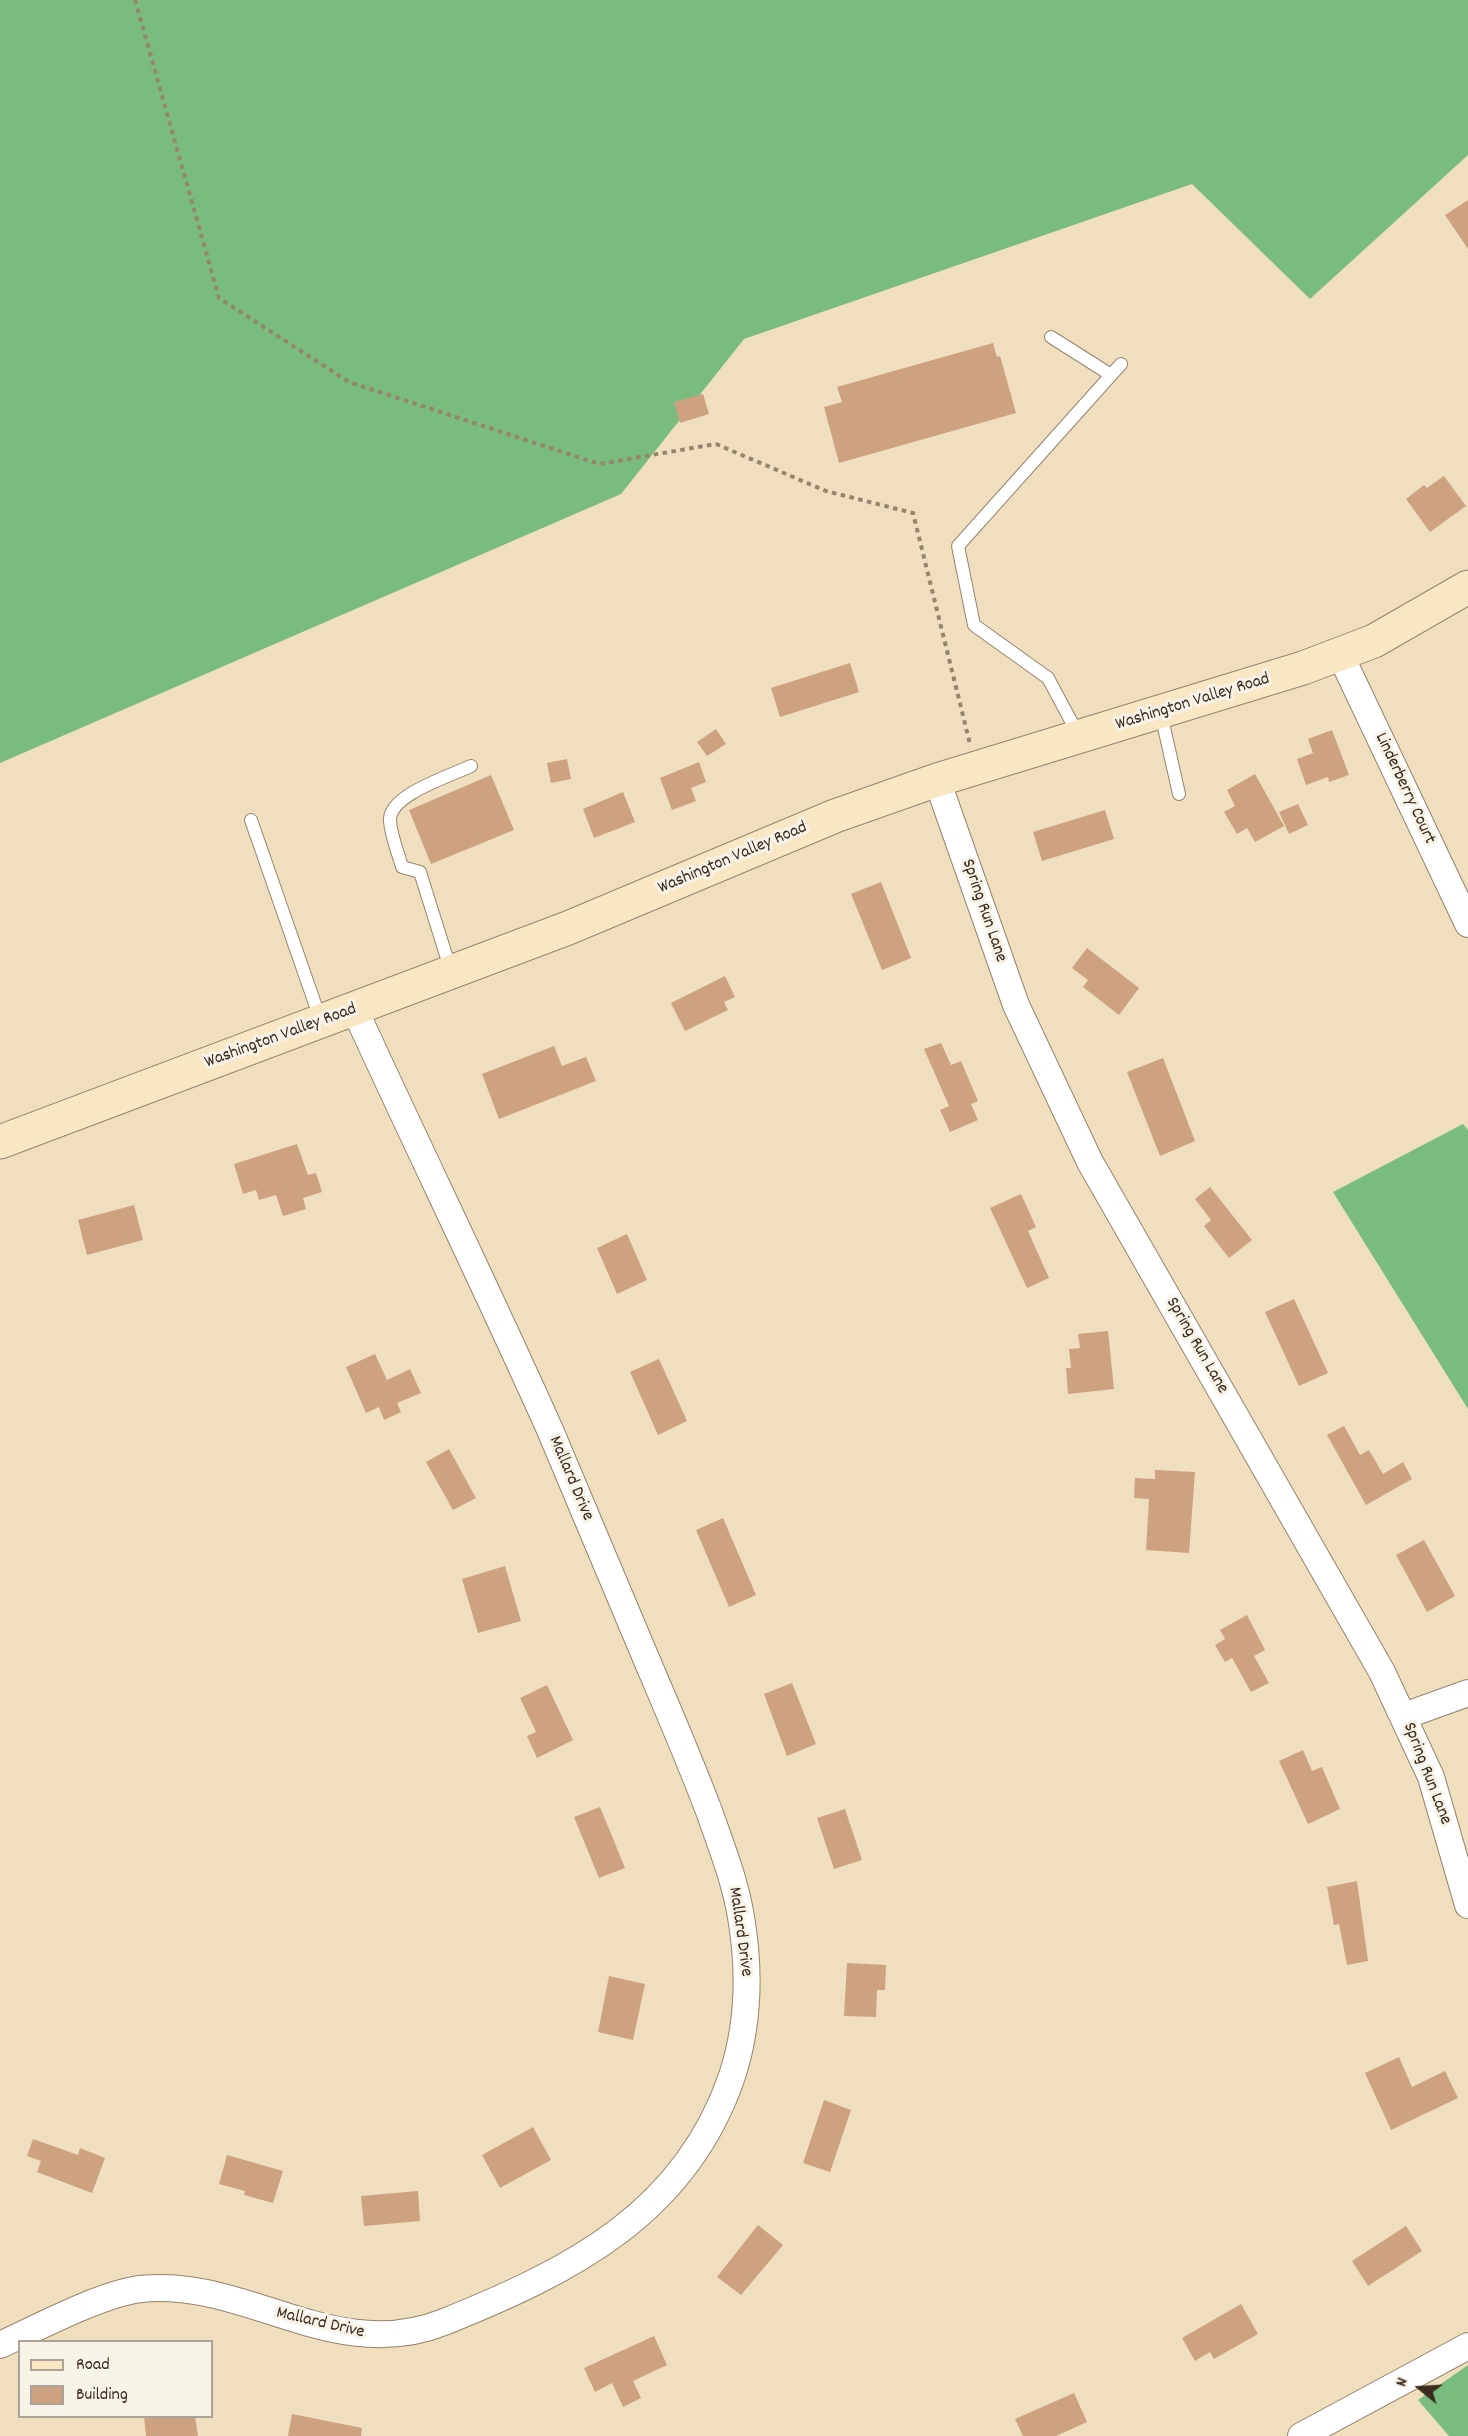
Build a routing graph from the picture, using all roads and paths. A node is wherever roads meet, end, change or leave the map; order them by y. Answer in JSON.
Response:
{"nodes":[{"id":1,"x":135,"y":0,"type":"edge"},
{"id":2,"x":1051,"y":338,"type":"dead end"},
{"id":3,"x":1121,"y":364,"type":"dead end"},
{"id":4,"x":1111,"y":375,"type":"junction"},
{"id":5,"x":1468,"y":587,"type":"edge"},
{"id":6,"x":1340,"y":654,"type":"junction"},
{"id":7,"x":1161,"y":713,"type":"junction"},
{"id":8,"x":1080,"y":737,"type":"junction"},
{"id":9,"x":471,"y":766,"type":"dead end"},
{"id":10,"x":976,"y":768,"type":"junction"},
{"id":11,"x":937,"y":780,"type":"junction"},
{"id":12,"x":1179,"y":794,"type":"dead end"},
{"id":13,"x":251,"y":820,"type":"dead end"},
{"id":14,"x":1468,"y":924,"type":"edge"},
{"id":15,"x":452,"y":972,"type":"junction"},
{"id":16,"x":355,"y":1010,"type":"junction"},
{"id":17,"x":321,"y":1022,"type":"junction"},
{"id":18,"x":0,"y":1142,"type":"edge"},
{"id":19,"x":1468,"y":1693,"type":"edge"},
{"id":20,"x":1404,"y":1716,"type":"junction"},
{"id":21,"x":1468,"y":1905,"type":"edge"},
{"id":22,"x":2,"y":2340,"type":"edge"},
{"id":23,"x":1468,"y":2346,"type":"edge"},
{"id":24,"x":1301,"y":2436,"type":"edge"}],
"edges":[{"from":1,"to":10,"type":"path"},
{"from":2,"to":4,"type":"lane"},
{"from":3,"to":4,"type":"lane"},
{"from":4,"to":8,"type":"lane"},
{"from":5,"to":6,"type":"street","name":"Washington Valley Road"},
{"from":6,"to":7,"type":"street","name":"Washington Valley Road"},
{"from":6,"to":14,"type":"street","name":"Linderberry Court"},
{"from":7,"to":8,"type":"street","name":"Washington Valley Road"},
{"from":7,"to":12,"type":"lane"},
{"from":8,"to":10,"type":"street","name":"Washington Valley Road"},
{"from":9,"to":15,"type":"lane"},
{"from":10,"to":11,"type":"street","name":"Washington Valley Road"},
{"from":11,"to":15,"type":"street","name":"Washington Valley Road"},
{"from":11,"to":20,"type":"street","name":"Spring Run Lane"},
{"from":13,"to":17,"type":"lane"},
{"from":15,"to":16,"type":"street","name":"Washington Valley Road"},
{"from":16,"to":17,"type":"street","name":"Washington Valley Road"},
{"from":16,"to":22,"type":"street","name":"Mallard Drive"},
{"from":17,"to":18,"type":"street","name":"Washington Valley Road"},
{"from":19,"to":20,"type":"street"},
{"from":20,"to":21,"type":"street","name":"Spring Run Lane"},
{"from":23,"to":24,"type":"street"}]}
